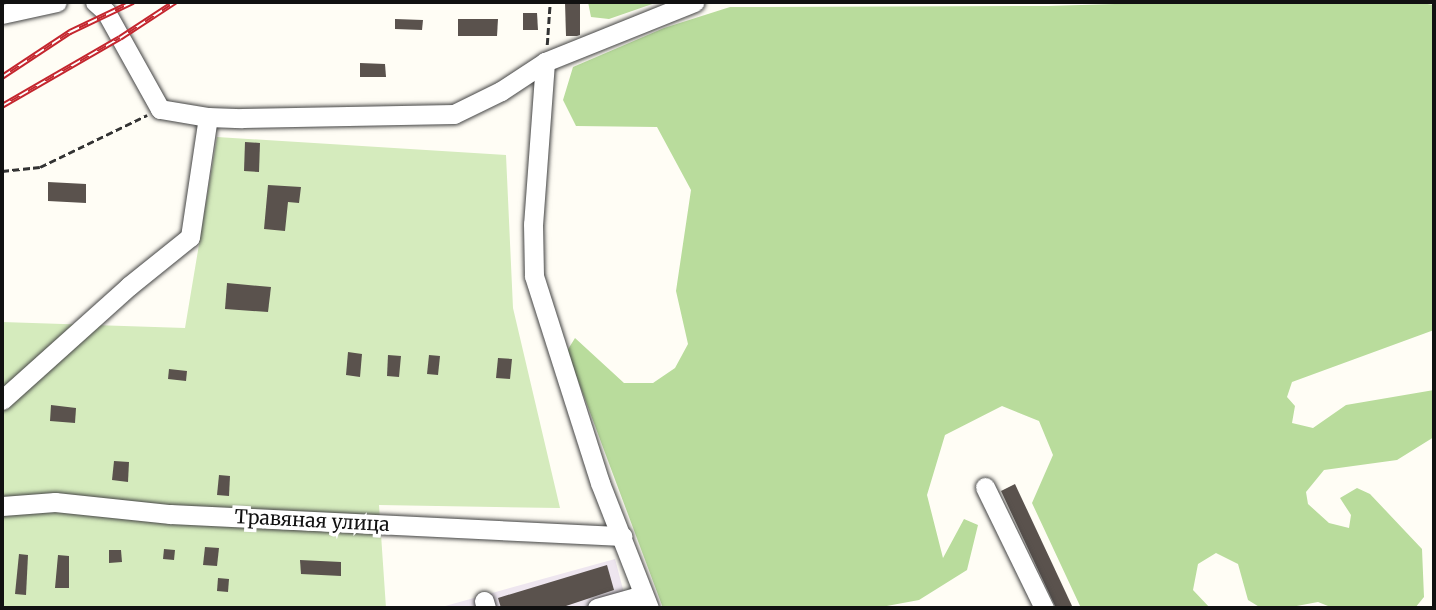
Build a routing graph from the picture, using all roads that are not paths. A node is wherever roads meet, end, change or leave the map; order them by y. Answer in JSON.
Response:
{"nodes":[{"id":1,"x":57,"y":2,"type":"edge"},
{"id":2,"x":694,"y":2,"type":"edge"},
{"id":3,"x":101,"y":7,"type":"edge"},
{"id":4,"x":2,"y":14,"type":"edge"},
{"id":5,"x":545,"y":62,"type":"junction"},
{"id":6,"x":208,"y":117,"type":"junction"},
{"id":7,"x":2,"y":400,"type":"edge"},
{"id":8,"x":985,"y":487,"type":"dead end"},
{"id":9,"x":2,"y":506,"type":"edge"},
{"id":10,"x":622,"y":537,"type":"junction"},
{"id":11,"x":646,"y":601,"type":"edge"},
{"id":12,"x":597,"y":608,"type":"edge"},
{"id":13,"x":1044,"y":608,"type":"edge"}],
"edges":[{"from":1,"to":4,"type":"street"},
{"from":2,"to":5,"type":"street"},
{"from":3,"to":6,"type":"street"},
{"from":5,"to":6,"type":"street"},
{"from":5,"to":10,"type":"street"},
{"from":6,"to":7,"type":"street"},
{"from":8,"to":13,"type":"street"},
{"from":9,"to":10,"type":"street","name":"Травяная улица"},
{"from":10,"to":11,"type":"street"},
{"from":11,"to":12,"type":"street"}]}
